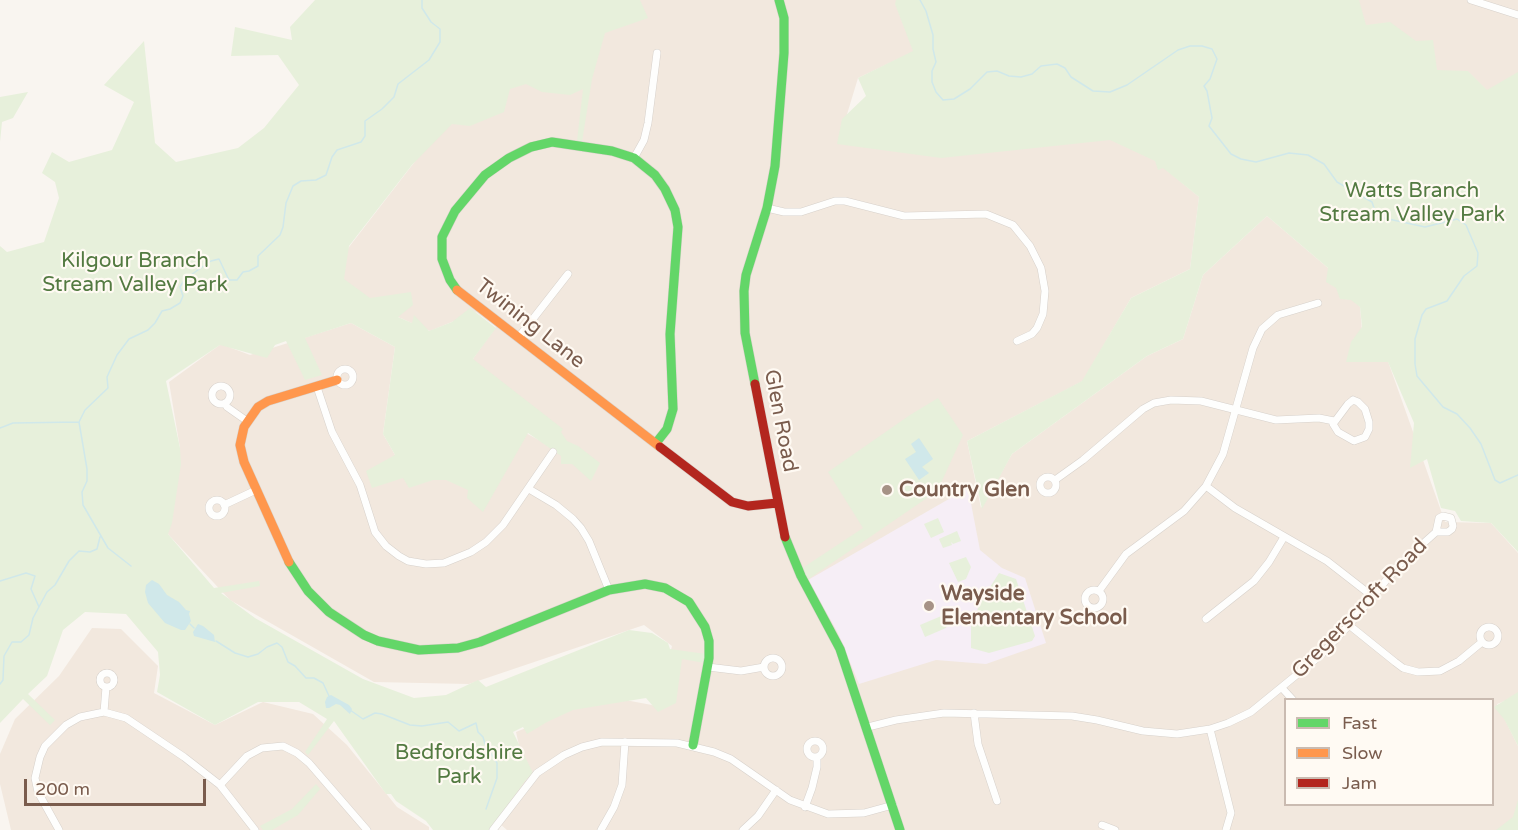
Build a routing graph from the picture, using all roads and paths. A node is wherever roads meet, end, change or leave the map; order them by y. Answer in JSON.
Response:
{"nodes":[{"id":1,"x":779,"y":0,"type":"edge"},
{"id":2,"x":1471,"y":0,"type":"edge"},
{"id":3,"x":1518,"y":15,"type":"edge"},
{"id":4,"x":657,"y":53,"type":"dead end"},
{"id":5,"x":634,"y":158,"type":"junction"},
{"id":6,"x":767,"y":208,"type":"junction"},
{"id":7,"x":568,"y":274,"type":"dead end"},
{"id":8,"x":1318,"y":303,"type":"dead end"},
{"id":9,"x":518,"y":338,"type":"junction"},
{"id":10,"x":1017,"y":341,"type":"dead end"},
{"id":11,"x":337,"y":380,"type":"dead end"},
{"id":12,"x":317,"y":387,"type":"junction"},
{"id":13,"x":225,"y":403,"type":"dead end"},
{"id":14,"x":1236,"y":411,"type":"junction"},
{"id":15,"x":247,"y":421,"type":"junction"},
{"id":16,"x":1334,"y":421,"type":"junction"},
{"id":17,"x":656,"y":443,"type":"junction"},
{"id":18,"x":553,"y":452,"type":"dead end"},
{"id":19,"x":1055,"y":480,"type":"dead end"},
{"id":20,"x":1206,"y":486,"type":"junction"},
{"id":21,"x":529,"y":489,"type":"junction"},
{"id":22,"x":256,"y":490,"type":"junction"},
{"id":23,"x":777,"y":503,"type":"junction"},
{"id":24,"x":224,"y":505,"type":"dead end"},
{"id":25,"x":1436,"y":532,"type":"dead end"},
{"id":26,"x":1284,"y":537,"type":"junction"},
{"id":27,"x":609,"y":590,"type":"junction"},
{"id":28,"x":1098,"y":591,"type":"dead end"},
{"id":29,"x":1372,"y":596,"type":"junction"},
{"id":30,"x":1206,"y":619,"type":"dead end"},
{"id":31,"x":1349,"y":625,"type":"junction"},
{"id":32,"x":1482,"y":642,"type":"dead end"},
{"id":33,"x":708,"y":667,"type":"junction"},
{"id":34,"x":764,"y":668,"type":"dead end"},
{"id":35,"x":106,"y":687,"type":"dead end"},
{"id":36,"x":1282,"y":688,"type":"junction"},
{"id":37,"x":1292,"y":698,"type":"edge"},
{"id":38,"x":104,"y":712,"type":"junction"},
{"id":39,"x":974,"y":713,"type":"junction"},
{"id":40,"x":867,"y":727,"type":"junction"},
{"id":41,"x":1210,"y":729,"type":"junction"},
{"id":42,"x":625,"y":742,"type":"junction"},
{"id":43,"x":693,"y":745,"type":"junction"},
{"id":44,"x":817,"y":758,"type":"dead end"},
{"id":45,"x":220,"y":785,"type":"junction"},
{"id":46,"x":776,"y":790,"type":"junction"},
{"id":47,"x":997,"y":801,"type":"dead end"},
{"id":48,"x":893,"y":806,"type":"junction"},
{"id":49,"x":805,"y":807,"type":"junction"},
{"id":50,"x":1102,"y":825,"type":"dead end"},
{"id":51,"x":58,"y":830,"type":"edge"},
{"id":52,"x":255,"y":830,"type":"edge"},
{"id":53,"x":367,"y":830,"type":"edge"},
{"id":54,"x":493,"y":830,"type":"edge"},
{"id":55,"x":601,"y":830,"type":"edge"},
{"id":56,"x":743,"y":830,"type":"edge"},
{"id":57,"x":900,"y":830,"type":"edge"},
{"id":58,"x":1115,"y":830,"type":"edge"},
{"id":59,"x":1226,"y":830,"type":"edge"}],
"edges":[{"from":1,"to":6,"type":"street","name":"Glen Road"},
{"from":2,"to":3,"type":"street"},
{"from":4,"to":5,"type":"street"},
{"from":5,"to":9,"type":"street","name":"Twining Lane"},
{"from":5,"to":17,"type":"street","name":"Twining Lane"},
{"from":6,"to":10,"type":"street"},
{"from":6,"to":23,"type":"street","name":"Glen Road"},
{"from":7,"to":9,"type":"street"},
{"from":8,"to":14,"type":"street"},
{"from":9,"to":17,"type":"street","name":"Twining Lane"},
{"from":11,"to":12,"type":"street"},
{"from":12,"to":15,"type":"street"},
{"from":12,"to":21,"type":"street"},
{"from":13,"to":15,"type":"street"},
{"from":14,"to":16,"type":"street"},
{"from":14,"to":19,"type":"street"},
{"from":14,"to":20,"type":"street"},
{"from":15,"to":22,"type":"street"},
{"from":16,"to":16,"type":"street"},
{"from":17,"to":23,"type":"street","name":"Twining Lane"},
{"from":18,"to":21,"type":"street"},
{"from":20,"to":26,"type":"street"},
{"from":20,"to":28,"type":"street"},
{"from":21,"to":27,"type":"street"},
{"from":22,"to":24,"type":"street"},
{"from":22,"to":27,"type":"street"},
{"from":23,"to":40,"type":"street","name":"Glen Road"},
{"from":25,"to":29,"type":"street","name":"Gregerscroft Road"},
{"from":26,"to":29,"type":"street"},
{"from":26,"to":30,"type":"street"},
{"from":27,"to":33,"type":"street"},
{"from":29,"to":31,"type":"street","name":"Gregerscroft Road"},
{"from":31,"to":32,"type":"street"},
{"from":31,"to":36,"type":"street","name":"Gregerscroft Road"},
{"from":33,"to":34,"type":"street"},
{"from":33,"to":43,"type":"street"},
{"from":35,"to":38,"type":"street"},
{"from":36,"to":37,"type":"street"},
{"from":36,"to":41,"type":"street","name":"Gregerscroft Road"},
{"from":38,"to":45,"type":"street"},
{"from":38,"to":51,"type":"street"},
{"from":39,"to":40,"type":"street","name":"Gregerscroft Road"},
{"from":39,"to":41,"type":"street","name":"Gregerscroft Road"},
{"from":39,"to":47,"type":"street"},
{"from":40,"to":48,"type":"street","name":"Glen Road"},
{"from":41,"to":59,"type":"street"},
{"from":42,"to":43,"type":"street"},
{"from":42,"to":54,"type":"street"},
{"from":42,"to":55,"type":"street"},
{"from":43,"to":46,"type":"street"},
{"from":44,"to":49,"type":"street"},
{"from":45,"to":52,"type":"street"},
{"from":45,"to":53,"type":"street"},
{"from":46,"to":49,"type":"street"},
{"from":46,"to":56,"type":"street"},
{"from":48,"to":49,"type":"street"},
{"from":48,"to":57,"type":"street","name":"Glen Road"},
{"from":50,"to":58,"type":"street"}]}
